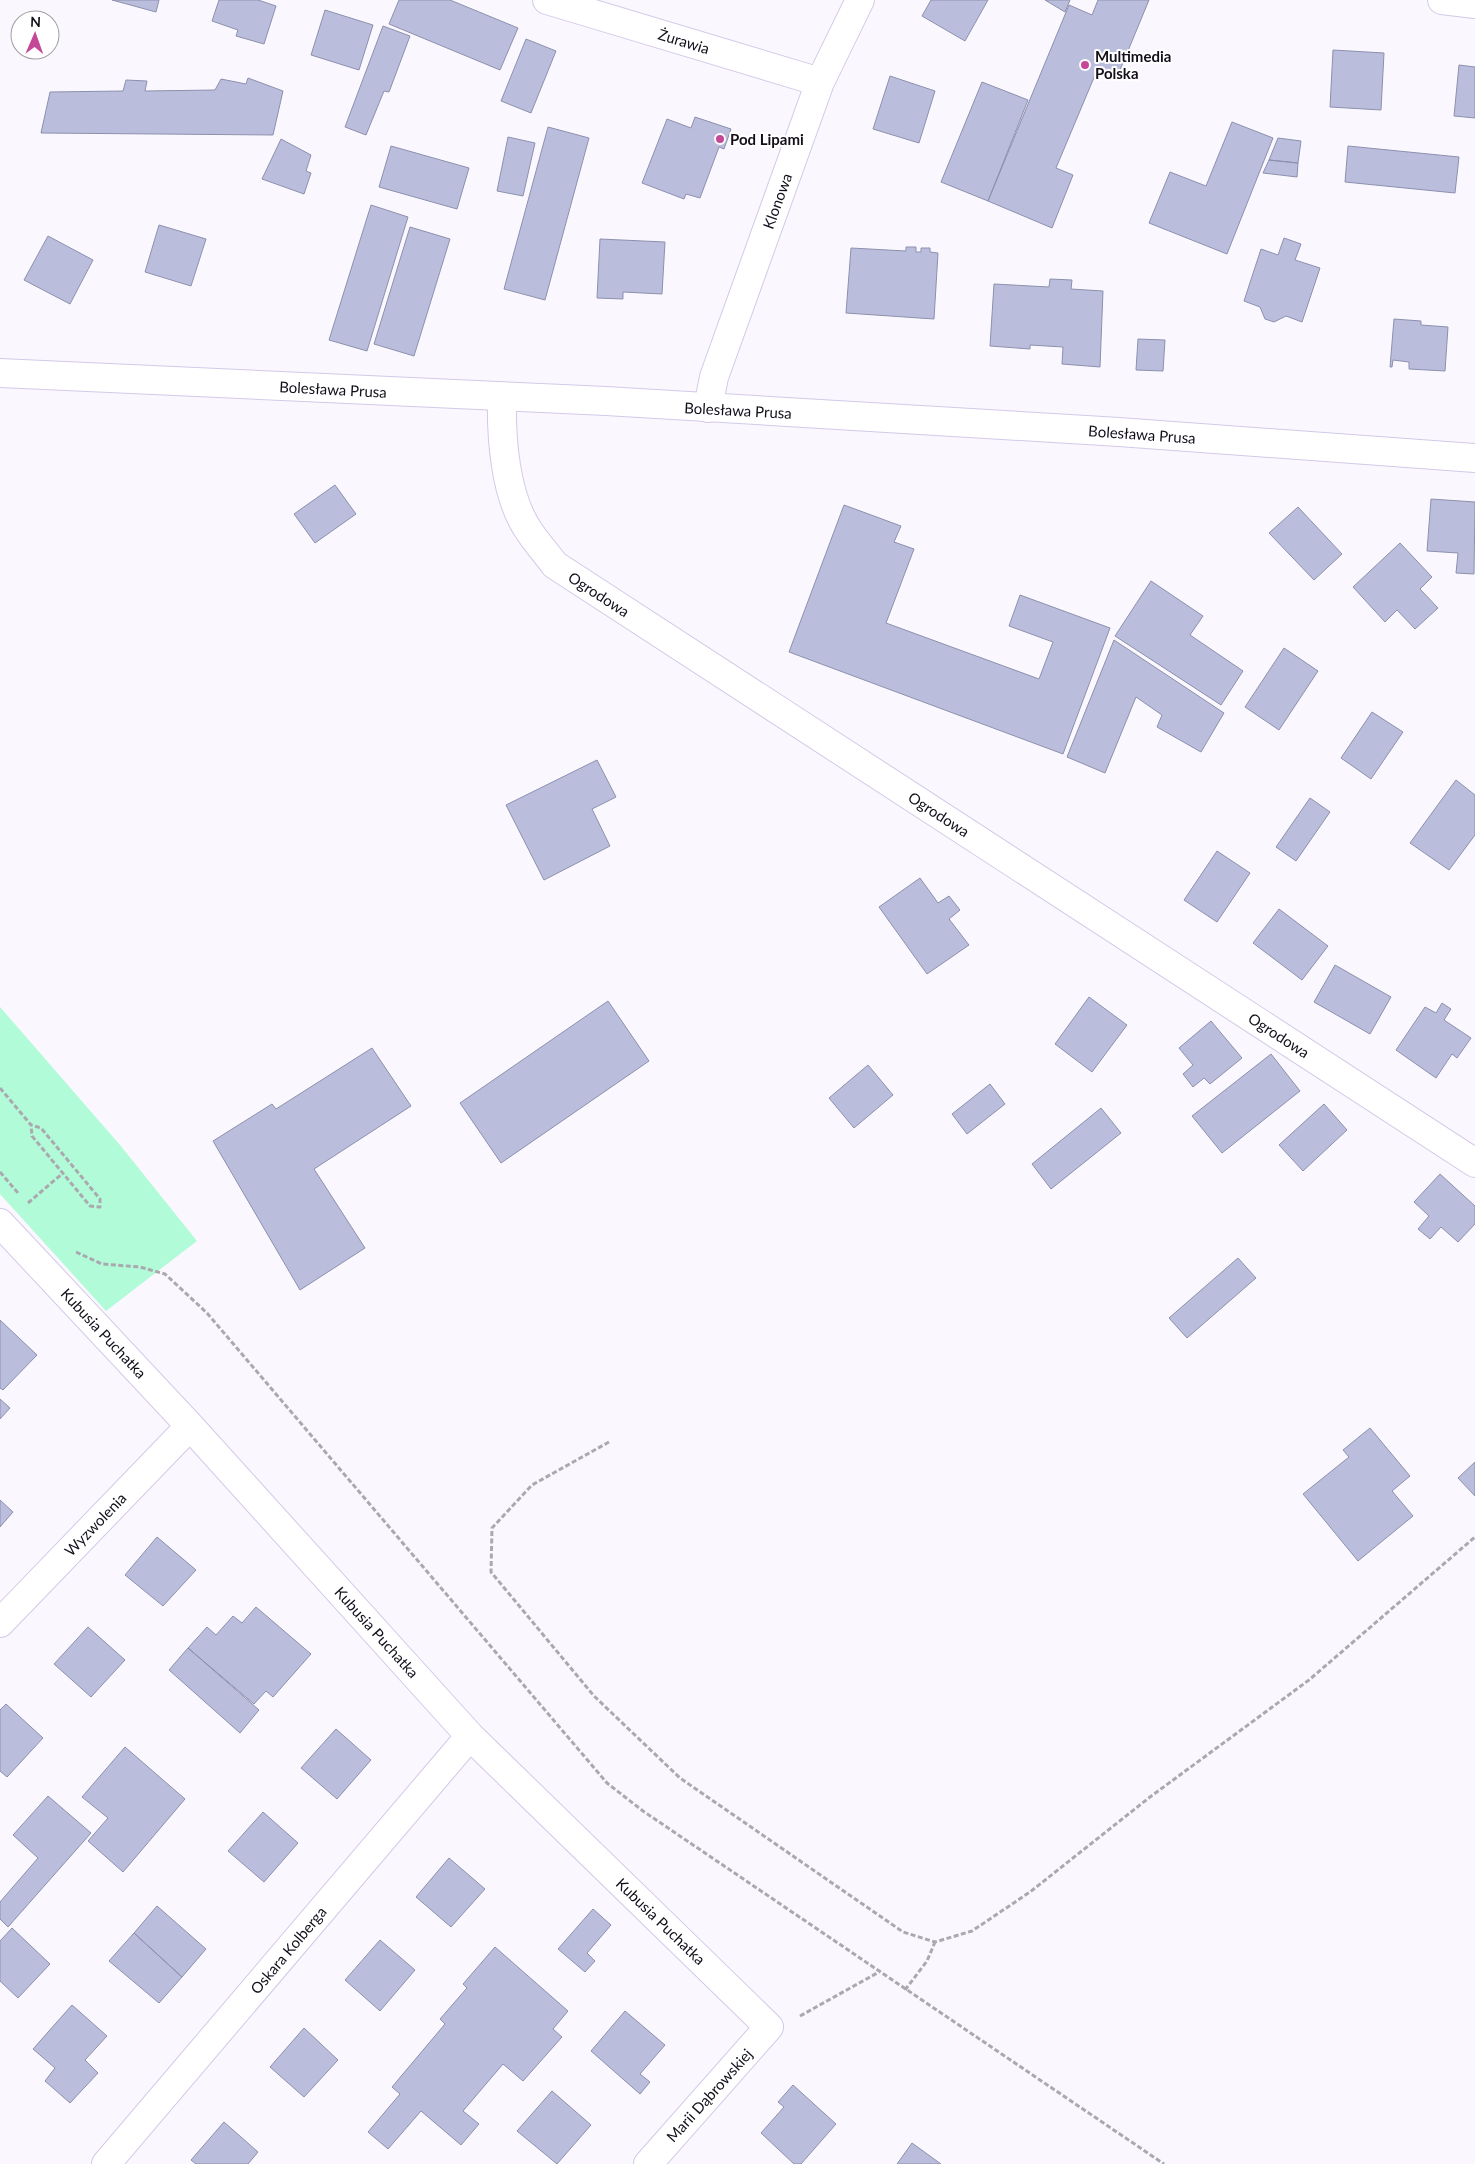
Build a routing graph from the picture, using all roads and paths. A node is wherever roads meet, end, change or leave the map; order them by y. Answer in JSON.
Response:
{"nodes":[{"id":1,"x":547,"y":0,"type":"edge"},
{"id":2,"x":860,"y":0,"type":"edge"},
{"id":3,"x":1442,"y":0,"type":"edge"},
{"id":4,"x":1475,"y":4,"type":"edge"},
{"id":5,"x":820,"y":82,"type":"junction"},
{"id":6,"x":0,"y":373,"type":"edge"},
{"id":7,"x":502,"y":397,"type":"junction"},
{"id":8,"x":708,"y":408,"type":"junction"},
{"id":9,"x":1475,"y":458,"type":"edge"},
{"id":10,"x":0,"y":1088,"type":"edge"},
{"id":11,"x":31,"y":1125,"type":"junction"},
{"id":12,"x":1475,"y":1163,"type":"edge"},
{"id":13,"x":0,"y":1172,"type":"edge"},
{"id":14,"x":63,"y":1173,"type":"junction"},
{"id":15,"x":27,"y":1203,"type":"junction"},
{"id":16,"x":34,"y":1211,"type":"dead end"},
{"id":17,"x":0,"y":1223,"type":"edge"},
{"id":18,"x":67,"y":1248,"type":"dead end"},
{"id":19,"x":190,"y":1426,"type":"junction"},
{"id":20,"x":609,"y":1442,"type":"dead end"},
{"id":21,"x":1475,"y":1537,"type":"edge"},
{"id":22,"x":0,"y":1623,"type":"edge"},
{"id":23,"x":470,"y":1736,"type":"junction"},
{"id":24,"x":934,"y":1942,"type":"junction"},
{"id":25,"x":879,"y":1972,"type":"junction"},
{"id":26,"x":905,"y":1990,"type":"junction"},
{"id":27,"x":769,"y":2027,"type":"junction"},
{"id":28,"x":106,"y":2164,"type":"edge"},
{"id":29,"x":648,"y":2164,"type":"edge"},
{"id":30,"x":1164,"y":2164,"type":"edge"}],
"edges":[{"from":1,"to":5,"type":"street","name":"Żurawia"},
{"from":2,"to":5,"type":"street","name":"Klonowa"},
{"from":3,"to":4,"type":"street"},
{"from":5,"to":8,"type":"street","name":"Klonowa"},
{"from":6,"to":7,"type":"street","name":"Bolesława Prusa"},
{"from":7,"to":8,"type":"street","name":"Bolesława Prusa"},
{"from":7,"to":12,"type":"street","name":"Ogrodowa"},
{"from":8,"to":9,"type":"street","name":"Bolesława Prusa"},
{"from":10,"to":11,"type":"path"},
{"from":11,"to":14,"type":"path"},
{"from":11,"to":14,"type":"path"},
{"from":13,"to":15,"type":"path"},
{"from":14,"to":15,"type":"path"},
{"from":15,"to":16,"type":"path"},
{"from":17,"to":19,"type":"street","name":"Kubusia Puchatka"},
{"from":18,"to":25,"type":"path"},
{"from":19,"to":22,"type":"street","name":"Wyzwolenia"},
{"from":19,"to":23,"type":"street","name":"Kubusia Puchatka"},
{"from":20,"to":24,"type":"path"},
{"from":21,"to":24,"type":"path"},
{"from":23,"to":27,"type":"street","name":"Kubusia Puchatka"},
{"from":23,"to":28,"type":"street","name":"Oskara Kolberga"},
{"from":24,"to":26,"type":"path"},
{"from":25,"to":26,"type":"path"},
{"from":25,"to":27,"type":"path"},
{"from":26,"to":30,"type":"path"},
{"from":27,"to":29,"type":"street","name":"Marii Dąbrowskiej"}]}
